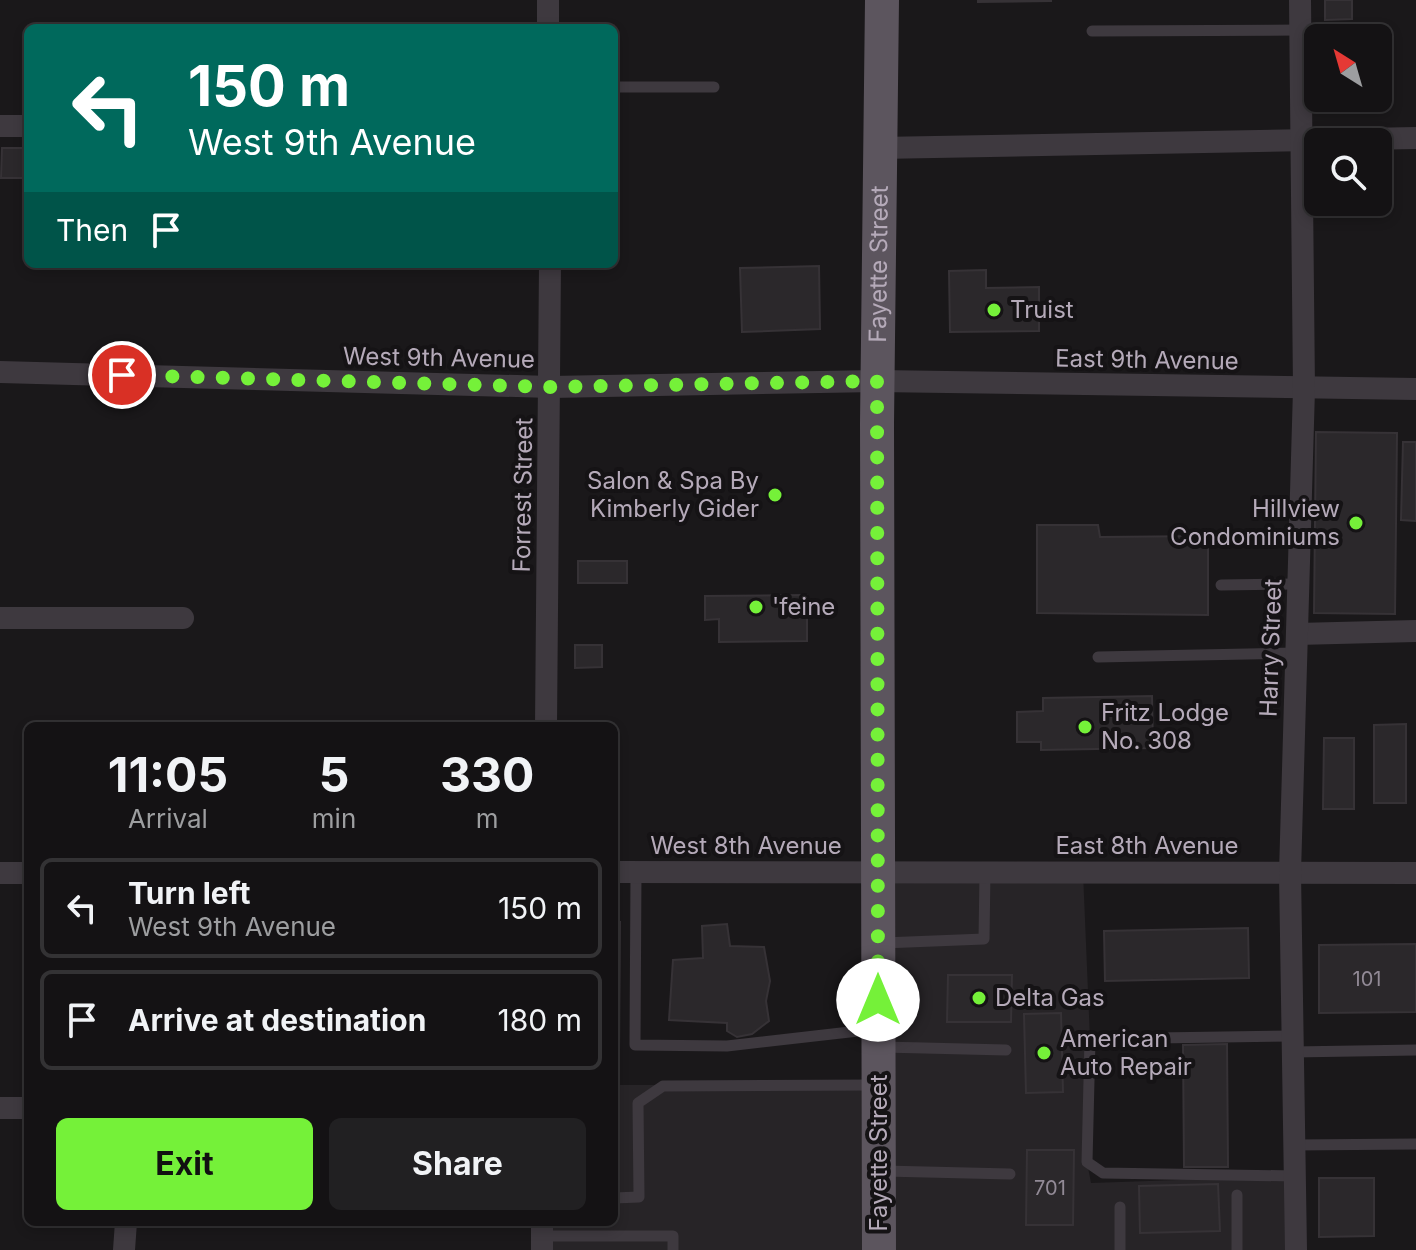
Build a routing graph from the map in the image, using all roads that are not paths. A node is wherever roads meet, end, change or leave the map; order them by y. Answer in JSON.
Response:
{"nodes":[{"id":1,"x":548,"y":0,"type":"edge"},
{"id":2,"x":882,"y":0,"type":"edge"},
{"id":3,"x":1300,"y":0,"type":"edge"},
{"id":4,"x":548,"y":24,"type":"edge"},
{"id":5,"x":1300,"y":30,"type":"junction"},
{"id":6,"x":1092,"y":31,"type":"dead end"},
{"id":7,"x":618,"y":87,"type":"edge"},
{"id":8,"x":714,"y":87,"type":"dead end"},
{"id":9,"x":0,"y":126,"type":"edge"},
{"id":10,"x":24,"y":126,"type":"edge"},
{"id":11,"x":1416,"y":138,"type":"edge"},
{"id":12,"x":1301,"y":139,"type":"junction"},
{"id":13,"x":879,"y":148,"type":"junction"},
{"id":14,"x":550,"y":268,"type":"edge"},
{"id":15,"x":0,"y":372,"type":"edge"},
{"id":16,"x":877,"y":381,"type":"junction"},
{"id":17,"x":551,"y":387,"type":"junction"},
{"id":18,"x":1304,"y":389,"type":"junction"},
{"id":19,"x":1416,"y":389,"type":"edge"},
{"id":20,"x":1298,"y":584,"type":"junction"},
{"id":21,"x":1221,"y":585,"type":"dead end"},
{"id":22,"x":0,"y":618,"type":"edge"},
{"id":23,"x":183,"y":618,"type":"dead end"},
{"id":24,"x":1416,"y":631,"type":"edge"},
{"id":25,"x":1297,"y":644,"type":"junction"},
{"id":26,"x":1098,"y":657,"type":"dead end"},
{"id":27,"x":546,"y":722,"type":"edge"},
{"id":28,"x":625,"y":872,"type":"edge"},
{"id":29,"x":878,"y":872,"type":"junction"},
{"id":30,"x":985,"y":872,"type":"junction"},
{"id":31,"x":0,"y":873,"type":"edge"},
{"id":32,"x":24,"y":873,"type":"edge"},
{"id":33,"x":1290,"y":873,"type":"junction"},
{"id":34,"x":1416,"y":873,"type":"edge"},
{"id":35,"x":878,"y":943,"type":"junction"},
{"id":36,"x":878,"y":1038,"type":"junction"},
{"id":37,"x":1293,"y":1044,"type":"junction"},
{"id":38,"x":1006,"y":1050,"type":"dead end"},
{"id":39,"x":1416,"y":1050,"type":"edge"},
{"id":40,"x":879,"y":1085,"type":"junction"},
{"id":41,"x":0,"y":1108,"type":"edge"},
{"id":42,"x":24,"y":1108,"type":"edge"},
{"id":43,"x":1416,"y":1144,"type":"edge"},
{"id":44,"x":1294,"y":1145,"type":"junction"},
{"id":45,"x":879,"y":1171,"type":"junction"},
{"id":46,"x":1010,"y":1174,"type":"dead end"},
{"id":47,"x":1295,"y":1176,"type":"junction"},
{"id":48,"x":1237,"y":1195,"type":"dead end"},
{"id":49,"x":618,"y":1198,"type":"edge"},
{"id":50,"x":1120,"y":1207,"type":"dead end"},
{"id":51,"x":126,"y":1226,"type":"edge"},
{"id":52,"x":542,"y":1236,"type":"edge"},
{"id":53,"x":124,"y":1250,"type":"edge"},
{"id":54,"x":673,"y":1250,"type":"edge"},
{"id":55,"x":879,"y":1250,"type":"edge"},
{"id":56,"x":1120,"y":1250,"type":"edge"},
{"id":57,"x":1237,"y":1250,"type":"edge"},
{"id":58,"x":1296,"y":1250,"type":"edge"}],
"edges":[{"from":1,"to":4,"type":"street"},
{"from":2,"to":13,"type":"main road","name":"Fayette Street"},
{"from":3,"to":5,"type":"street","name":"Harry Street"},
{"from":5,"to":6,"type":"lane"},
{"from":5,"to":12,"type":"street","name":"Harry Street"},
{"from":7,"to":8,"type":"lane"},
{"from":9,"to":10,"type":"street"},
{"from":11,"to":12,"type":"street"},
{"from":12,"to":13,"type":"street"},
{"from":12,"to":18,"type":"street","name":"Harry Street"},
{"from":13,"to":16,"type":"main road","name":"Fayette Street"},
{"from":14,"to":17,"type":"street","name":"Forrest Street"},
{"from":15,"to":17,"type":"street","name":"West 9th Avenue"},
{"from":16,"to":17,"type":"street","name":"West 9th Avenue"},
{"from":16,"to":18,"type":"street","name":"East 9th Avenue"},
{"from":16,"to":29,"type":"main road","name":"Fayette Street"},
{"from":17,"to":27,"type":"street","name":"Forrest Street"},
{"from":18,"to":19,"type":"street","name":"East 9th Avenue"},
{"from":18,"to":20,"type":"street","name":"Harry Street"},
{"from":20,"to":21,"type":"lane"},
{"from":20,"to":25,"type":"street","name":"Harry Street"},
{"from":22,"to":23,"type":"street"},
{"from":24,"to":25,"type":"street"},
{"from":25,"to":26,"type":"lane"},
{"from":25,"to":33,"type":"street","name":"Harry Street"},
{"from":28,"to":29,"type":"street","name":"West 8th Avenue"},
{"from":28,"to":36,"type":"lane"},
{"from":29,"to":30,"type":"street","name":"East 8th Avenue"},
{"from":29,"to":35,"type":"main road","name":"Fayette Street"},
{"from":30,"to":33,"type":"street","name":"East 8th Avenue"},
{"from":30,"to":35,"type":"lane"},
{"from":31,"to":32,"type":"street"},
{"from":33,"to":34,"type":"street","name":"East 8th Avenue"},
{"from":33,"to":37,"type":"street","name":"Harry Street"},
{"from":35,"to":36,"type":"main road","name":"Fayette Street"},
{"from":36,"to":38,"type":"lane"},
{"from":36,"to":40,"type":"main road","name":"Fayette Street"},
{"from":37,"to":39,"type":"lane"},
{"from":37,"to":44,"type":"street","name":"Harry Street"},
{"from":37,"to":47,"type":"lane"},
{"from":40,"to":45,"type":"main road","name":"Fayette Street"},
{"from":40,"to":49,"type":"lane"},
{"from":41,"to":42,"type":"street"},
{"from":43,"to":44,"type":"lane"},
{"from":44,"to":47,"type":"street","name":"Harry Street"},
{"from":45,"to":46,"type":"lane"},
{"from":45,"to":55,"type":"main road","name":"Fayette Street"},
{"from":47,"to":58,"type":"street","name":"Harry Street"},
{"from":48,"to":57,"type":"lane"},
{"from":50,"to":56,"type":"lane"},
{"from":51,"to":53,"type":"street"},
{"from":52,"to":54,"type":"lane"}]}
